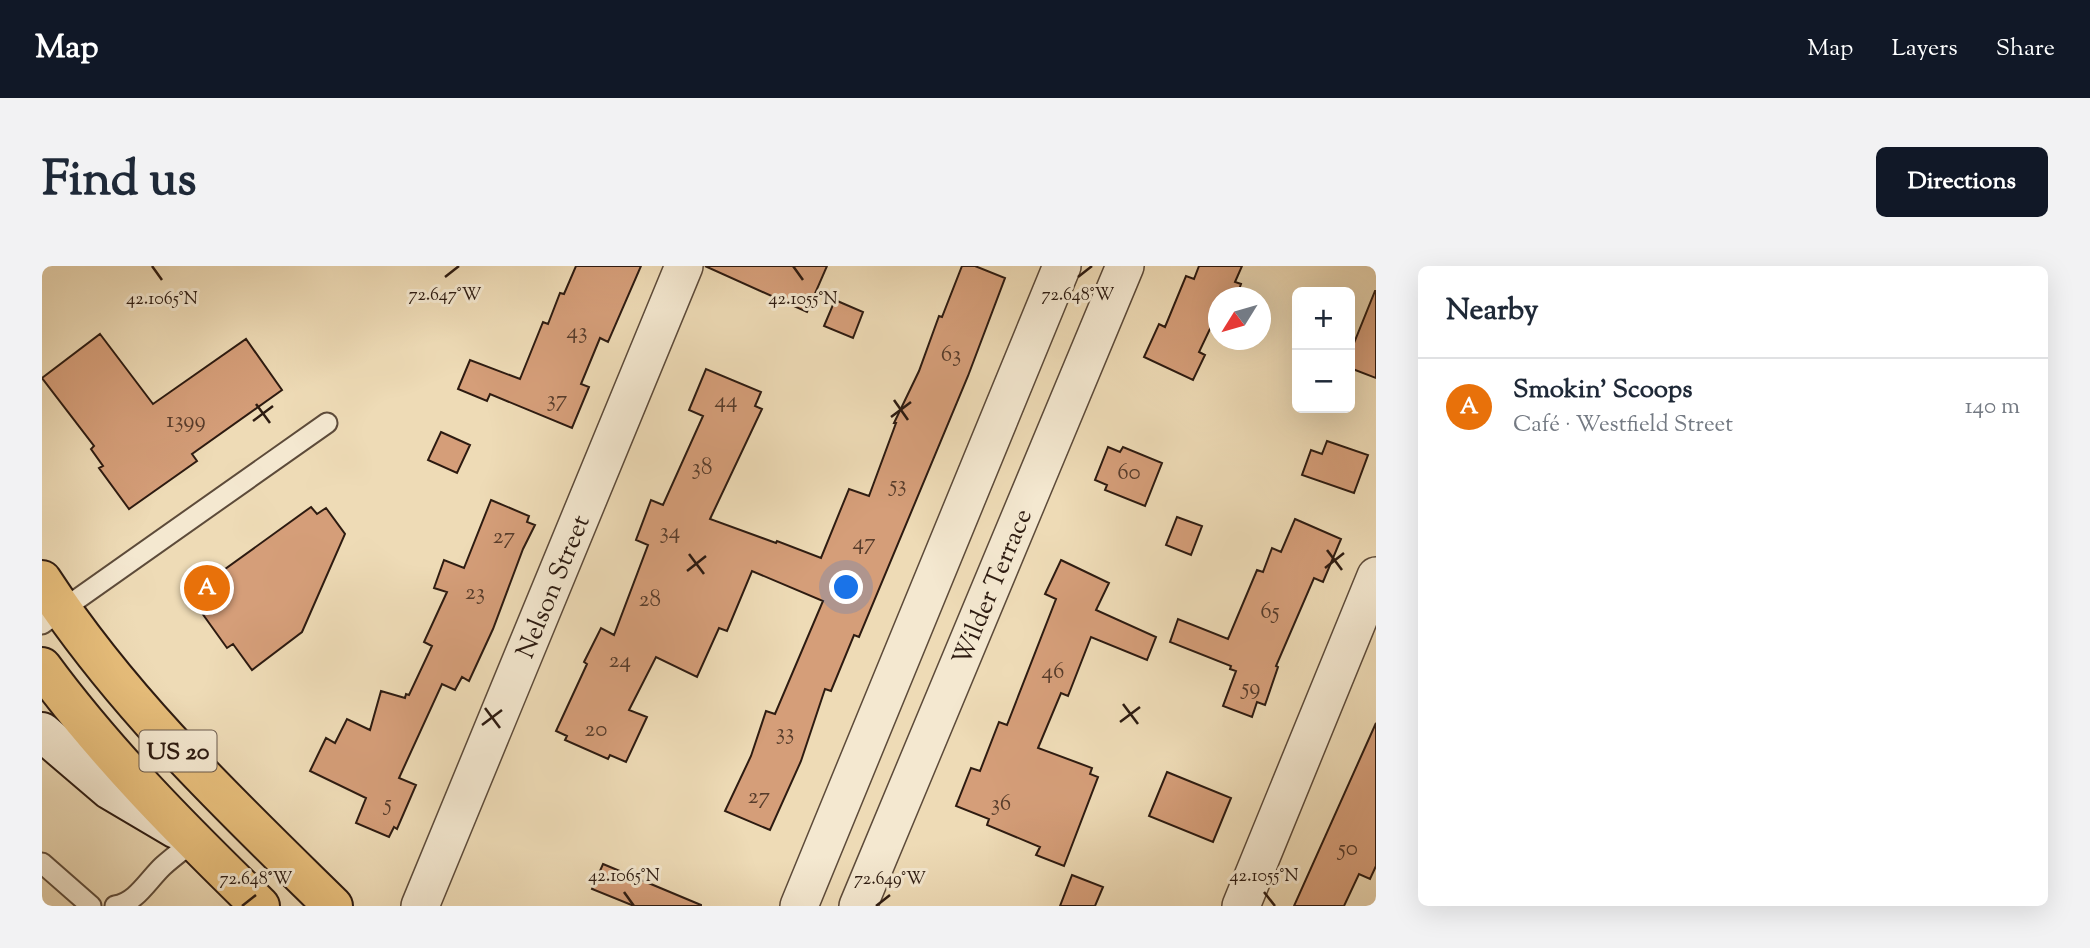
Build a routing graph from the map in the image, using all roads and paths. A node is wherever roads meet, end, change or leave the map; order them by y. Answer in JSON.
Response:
{"nodes":[{"id":1,"x":684,"y":266,"type":"edge"},
{"id":2,"x":1062,"y":266,"type":"edge"},
{"id":3,"x":1125,"y":266,"type":"edge"},
{"id":4,"x":327,"y":423,"type":"dead end"},
{"id":5,"x":990,"y":440,"type":"junction"},
{"id":6,"x":1044,"y":460,"type":"junction"},
{"id":7,"x":1376,"y":576,"type":"edge"},
{"id":8,"x":49,"y":604,"type":"edge"},
{"id":9,"x":42,"y":667,"type":"edge"},
{"id":10,"x":79,"y":714,"type":"junction"},
{"id":11,"x":45,"y":740,"type":"edge"},
{"id":12,"x":845,"y":794,"type":"junction"},
{"id":13,"x":895,"y":818,"type":"junction"},
{"id":14,"x":194,"y":841,"type":"junction"},
{"id":15,"x":42,"y":863,"type":"edge"},
{"id":16,"x":91,"y":906,"type":"edge"},
{"id":17,"x":119,"y":906,"type":"edge"},
{"id":18,"x":260,"y":906,"type":"edge"},
{"id":19,"x":333,"y":906,"type":"edge"},
{"id":20,"x":420,"y":906,"type":"edge"},
{"id":21,"x":799,"y":906,"type":"edge"},
{"id":22,"x":858,"y":906,"type":"edge"},
{"id":23,"x":1241,"y":906,"type":"edge"}],
"edges":[{"from":1,"to":20,"type":"street","name":"Nelson Street"},
{"from":2,"to":5,"type":"street","name":"Wilder Terrace"},
{"from":3,"to":6,"type":"street","name":"Wilder Terrace"},
{"from":4,"to":8,"type":"lane"},
{"from":5,"to":6,"type":"street"},
{"from":5,"to":12,"type":"street","name":"Wilder Terrace"},
{"from":6,"to":13,"type":"street","name":"Wilder Terrace"},
{"from":7,"to":23,"type":"street"},
{"from":8,"to":19,"type":"main road","number":"US 20"},
{"from":9,"to":10,"type":"main road","number":"US 20"},
{"from":10,"to":11,"type":"lane"},
{"from":10,"to":14,"type":"main road","number":"US 20"},
{"from":11,"to":14,"type":"main road"},
{"from":12,"to":13,"type":"street"},
{"from":12,"to":21,"type":"street","name":"Wilder Terrace"},
{"from":13,"to":22,"type":"street","name":"Wilder Terrace"},
{"from":14,"to":17,"type":"lane"},
{"from":14,"to":18,"type":"main road","number":"US 20"},
{"from":15,"to":16,"type":"lane"}]}
